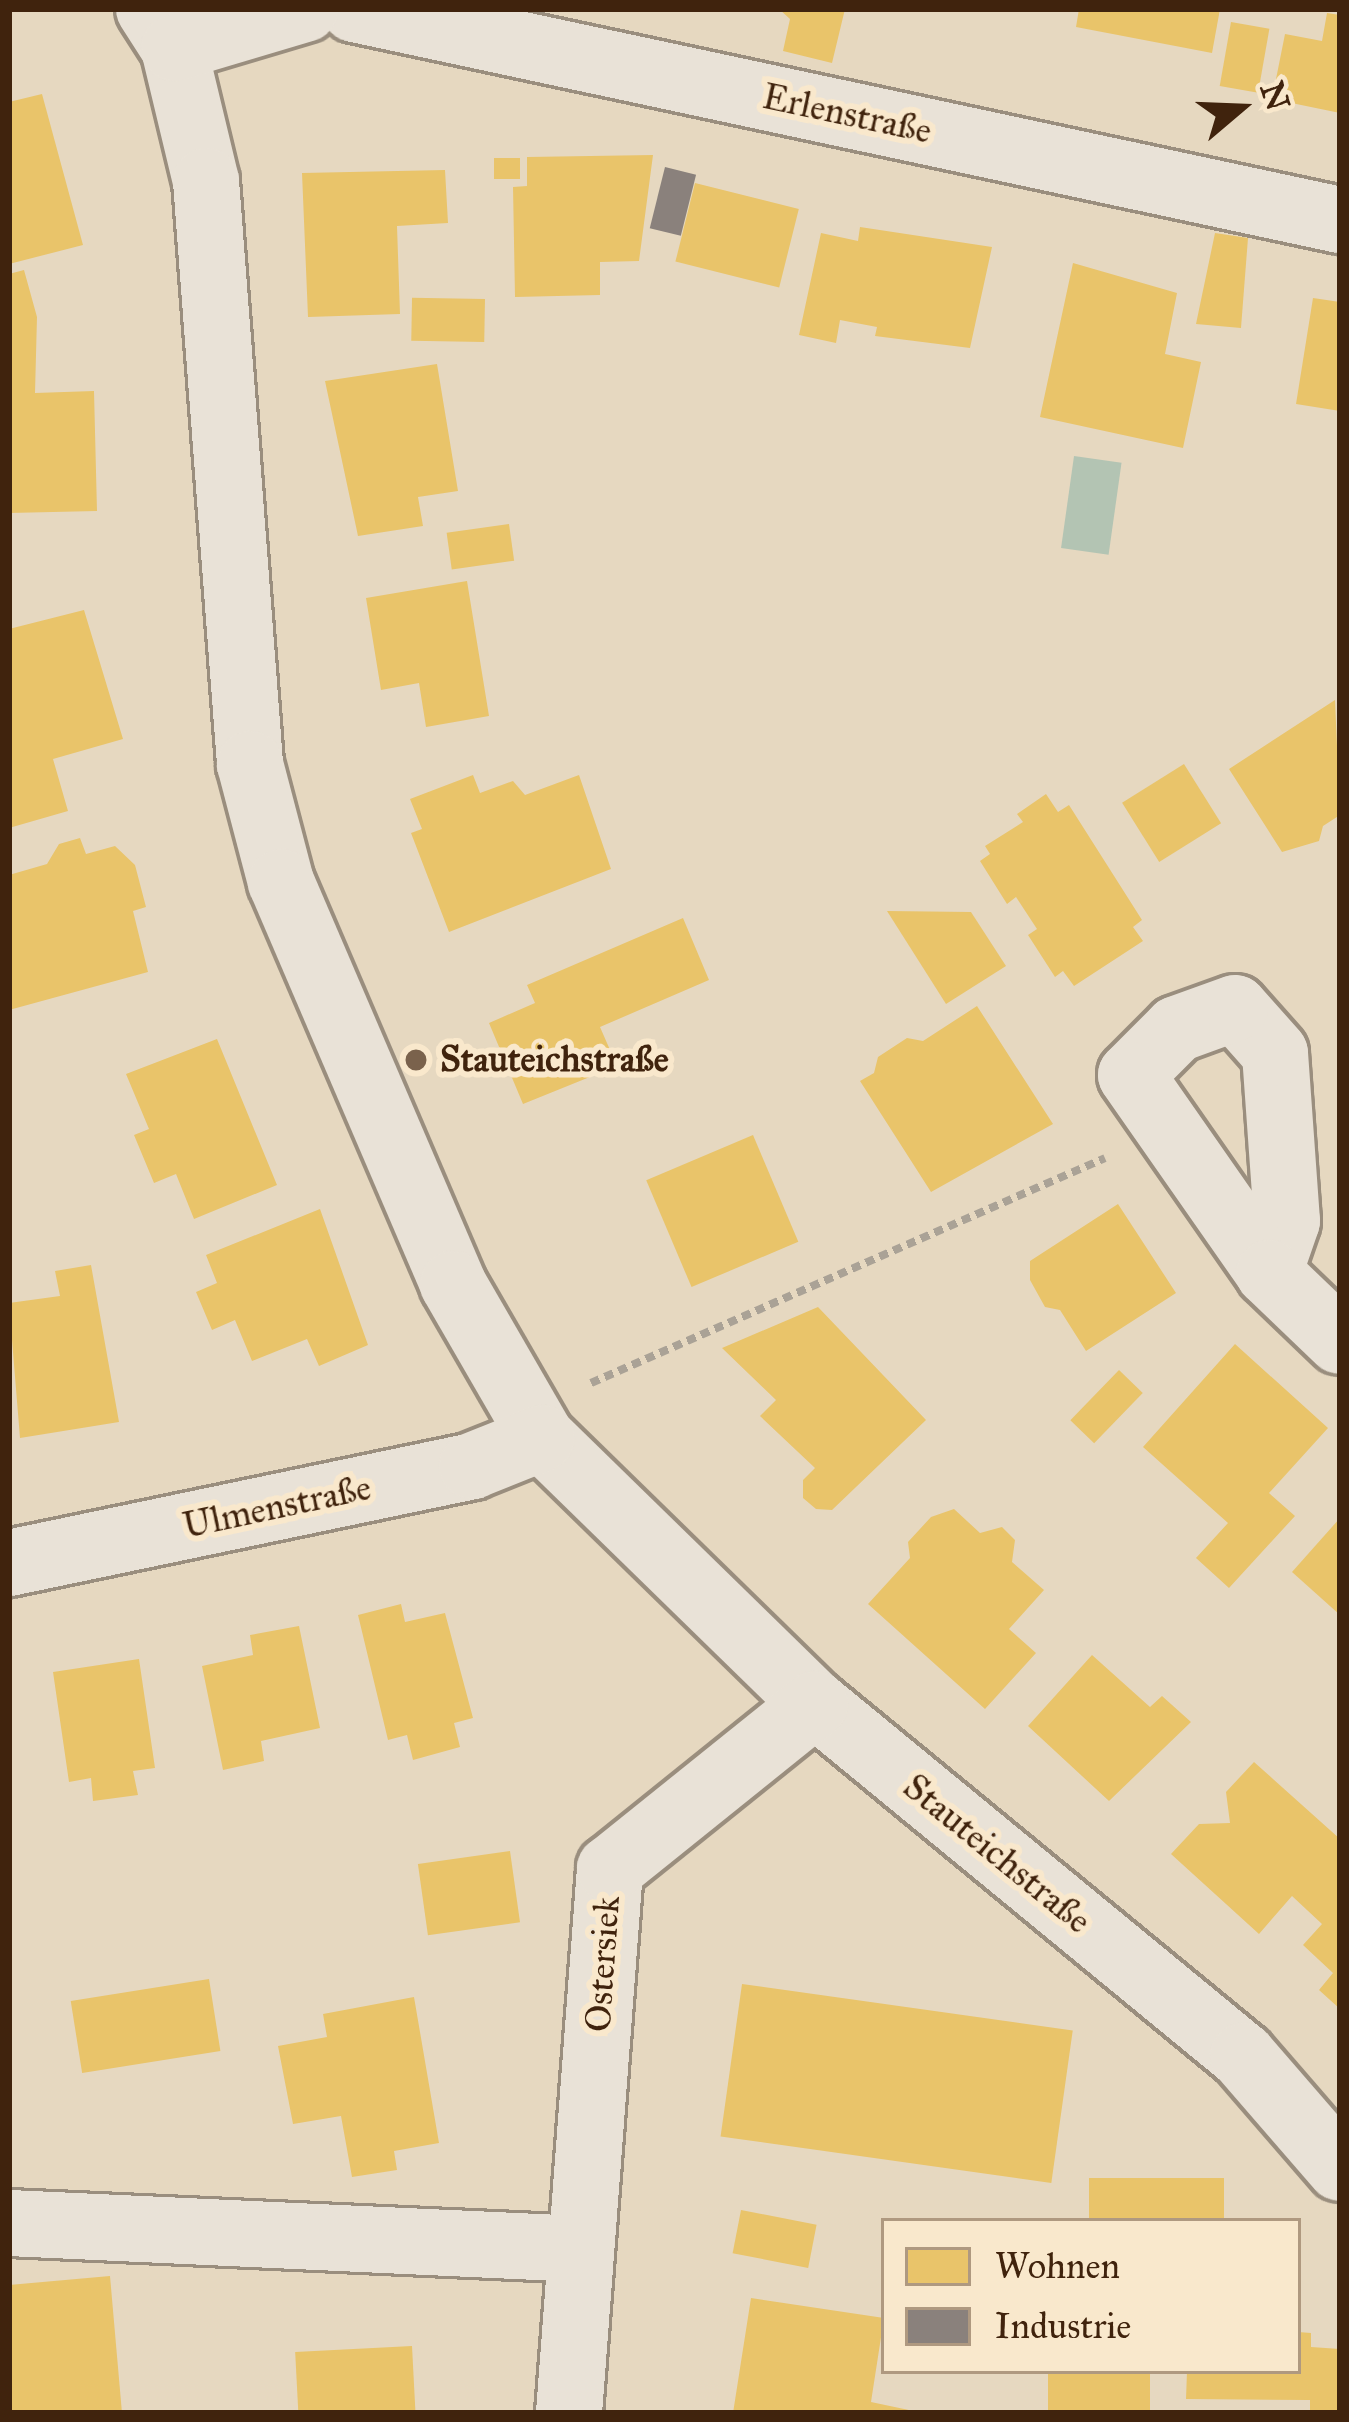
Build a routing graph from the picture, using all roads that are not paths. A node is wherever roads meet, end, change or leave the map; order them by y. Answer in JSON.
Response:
{"nodes":[{"id":1,"x":305,"y":9,"type":"edge"},
{"id":2,"x":354,"y":9,"type":"edge"},
{"id":3,"x":161,"y":29,"type":"edge"},
{"id":4,"x":1340,"y":220,"type":"edge"},
{"id":5,"x":1269,"y":1273,"type":"junction"},
{"id":6,"x":1340,"y":1341,"type":"edge"},
{"id":7,"x":542,"y":1438,"type":"junction"},
{"id":8,"x":9,"y":1563,"type":"edge"},
{"id":9,"x":814,"y":1704,"type":"junction"},
{"id":10,"x":1340,"y":2168,"type":"edge"},
{"id":11,"x":9,"y":2222,"type":"edge"},
{"id":12,"x":581,"y":2248,"type":"junction"},
{"id":13,"x":569,"y":2413,"type":"edge"}],
"edges":[{"from":1,"to":3,"type":"street"},
{"from":2,"to":4,"type":"street","name":"Erlenstraße"},
{"from":3,"to":7,"type":"street","name":"Stauteichstraße"},
{"from":5,"to":5,"type":"street"},
{"from":5,"to":6,"type":"street"},
{"from":7,"to":8,"type":"street","name":"Ulmenstraße"},
{"from":7,"to":9,"type":"street","name":"Stauteichstraße"},
{"from":9,"to":10,"type":"street","name":"Stauteichstraße"},
{"from":9,"to":12,"type":"street","name":"Ostersiek"},
{"from":11,"to":12,"type":"street"},
{"from":12,"to":13,"type":"street","name":"Ostersiek"}]}
